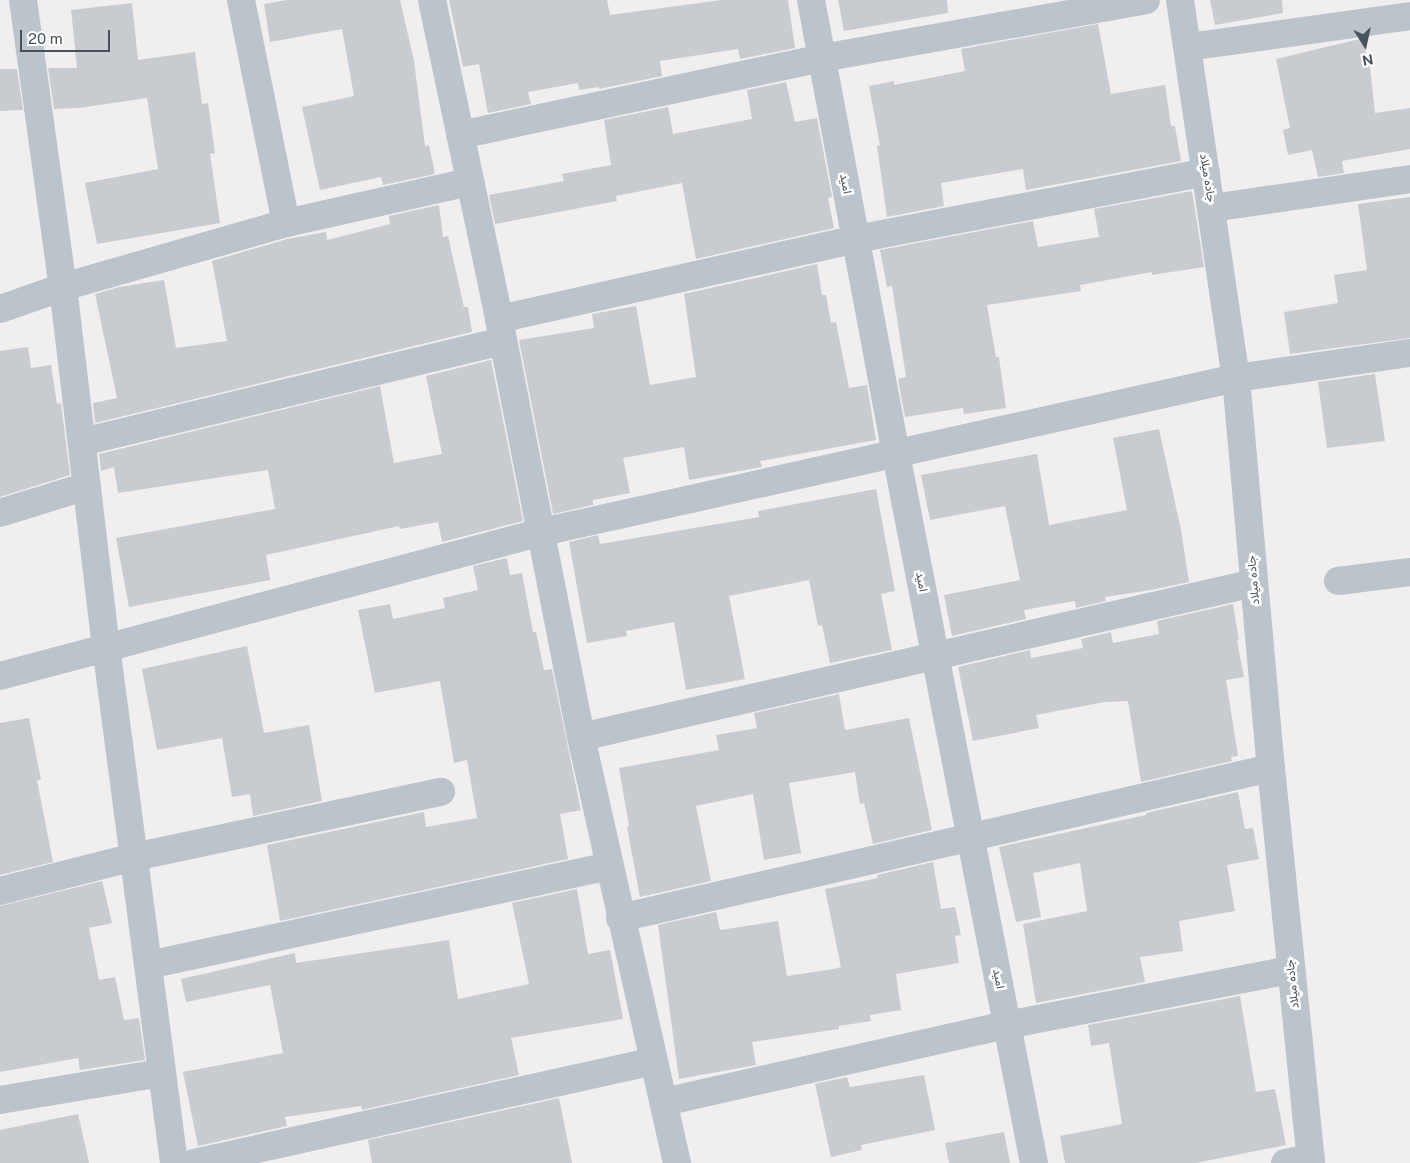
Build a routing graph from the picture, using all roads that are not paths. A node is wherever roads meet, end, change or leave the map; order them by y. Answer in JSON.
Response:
{"nodes":[{"id":1,"x":23,"y":0,"type":"edge"},
{"id":2,"x":241,"y":0,"type":"edge"},
{"id":3,"x":432,"y":0,"type":"edge"},
{"id":4,"x":811,"y":0,"type":"edge"},
{"id":5,"x":1146,"y":0,"type":"edge"},
{"id":6,"x":1180,"y":0,"type":"edge"},
{"id":7,"x":1410,"y":16,"type":"edge"},
{"id":8,"x":1188,"y":47,"type":"junction"},
{"id":9,"x":822,"y":58,"type":"junction"},
{"id":10,"x":460,"y":135,"type":"junction"},
{"id":11,"x":1206,"y":172,"type":"junction"},
{"id":12,"x":1410,"y":179,"type":"edge"},
{"id":13,"x":470,"y":182,"type":"junction"},
{"id":14,"x":1212,"y":208,"type":"junction"},
{"id":15,"x":286,"y":223,"type":"junction"},
{"id":16,"x":856,"y":239,"type":"junction"},
{"id":17,"x":63,"y":287,"type":"junction"},
{"id":18,"x":0,"y":309,"type":"edge"},
{"id":19,"x":501,"y":330,"type":"junction"},
{"id":20,"x":1410,"y":353,"type":"edge"},
{"id":21,"x":1236,"y":378,"type":"junction"},
{"id":22,"x":82,"y":442,"type":"junction"},
{"id":23,"x":896,"y":454,"type":"junction"},
{"id":24,"x":87,"y":486,"type":"junction"},
{"id":25,"x":0,"y":513,"type":"edge"},
{"id":26,"x":542,"y":532,"type":"junction"},
{"id":27,"x":1410,"y":572,"type":"edge"},
{"id":28,"x":1338,"y":581,"type":"dead end"},
{"id":29,"x":1254,"y":583,"type":"junction"},
{"id":30,"x":106,"y":646,"type":"junction"},
{"id":31,"x":935,"y":657,"type":"junction"},
{"id":32,"x":0,"y":676,"type":"edge"},
{"id":33,"x":582,"y":737,"type":"junction"},
{"id":34,"x":1271,"y":768,"type":"junction"},
{"id":35,"x":441,"y":792,"type":"dead end"},
{"id":36,"x":970,"y":837,"type":"junction"},
{"id":37,"x":134,"y":856,"type":"junction"},
{"id":38,"x":609,"y":866,"type":"junction"},
{"id":39,"x":0,"y":891,"type":"edge"},
{"id":40,"x":620,"y":918,"type":"junction"},
{"id":41,"x":148,"y":965,"type":"junction"},
{"id":42,"x":1291,"y":970,"type":"junction"},
{"id":43,"x":1007,"y":1025,"type":"junction"},
{"id":44,"x":654,"y":1061,"type":"junction"},
{"id":45,"x":162,"y":1073,"type":"junction"},
{"id":46,"x":0,"y":1100,"type":"edge"},
{"id":47,"x":664,"y":1102,"type":"junction"},
{"id":48,"x":1302,"y":1161,"type":"edge"},
{"id":49,"x":174,"y":1163,"type":"edge"},
{"id":50,"x":194,"y":1163,"type":"edge"},
{"id":51,"x":676,"y":1163,"type":"edge"},
{"id":52,"x":1034,"y":1163,"type":"edge"}],
"edges":[{"from":1,"to":17,"type":"street"},
{"from":2,"to":15,"type":"street"},
{"from":3,"to":10,"type":"street"},
{"from":4,"to":9,"type":"street","name":"امید"},
{"from":5,"to":9,"type":"street"},
{"from":6,"to":8,"type":"street","name":"جاده میلاد"},
{"from":7,"to":8,"type":"street"},
{"from":8,"to":11,"type":"street","name":"جاده میلاد"},
{"from":9,"to":10,"type":"street"},
{"from":9,"to":16,"type":"street","name":"امید"},
{"from":10,"to":13,"type":"street"},
{"from":11,"to":14,"type":"street","name":"جاده میلاد"},
{"from":11,"to":16,"type":"street"},
{"from":12,"to":14,"type":"street"},
{"from":13,"to":15,"type":"street"},
{"from":13,"to":19,"type":"street"},
{"from":14,"to":21,"type":"street","name":"جاده میلاد"},
{"from":15,"to":17,"type":"street"},
{"from":16,"to":19,"type":"street"},
{"from":16,"to":23,"type":"street","name":"امید"},
{"from":17,"to":18,"type":"street"},
{"from":17,"to":22,"type":"street"},
{"from":19,"to":22,"type":"street"},
{"from":19,"to":26,"type":"street"},
{"from":20,"to":21,"type":"street"},
{"from":21,"to":23,"type":"street"},
{"from":21,"to":29,"type":"street","name":"جاده میلاد"},
{"from":22,"to":24,"type":"street"},
{"from":23,"to":26,"type":"street"},
{"from":23,"to":31,"type":"street","name":"امید"},
{"from":24,"to":25,"type":"street"},
{"from":24,"to":30,"type":"street"},
{"from":26,"to":30,"type":"street"},
{"from":26,"to":33,"type":"street"},
{"from":27,"to":28,"type":"street"},
{"from":29,"to":31,"type":"street"},
{"from":29,"to":34,"type":"street","name":"جاده میلاد"},
{"from":30,"to":32,"type":"street"},
{"from":30,"to":37,"type":"street"},
{"from":31,"to":33,"type":"street"},
{"from":31,"to":36,"type":"street","name":"امید"},
{"from":33,"to":38,"type":"street"},
{"from":34,"to":36,"type":"street"},
{"from":34,"to":42,"type":"street","name":"جاده میلاد"},
{"from":35,"to":37,"type":"street"},
{"from":36,"to":40,"type":"street"},
{"from":36,"to":43,"type":"street","name":"امید"},
{"from":37,"to":39,"type":"street"},
{"from":37,"to":41,"type":"street"},
{"from":38,"to":40,"type":"street"},
{"from":38,"to":41,"type":"street"},
{"from":40,"to":44,"type":"street"},
{"from":41,"to":45,"type":"street"},
{"from":42,"to":43,"type":"street"},
{"from":42,"to":48,"type":"street","name":"جاده میلاد"},
{"from":43,"to":47,"type":"street"},
{"from":43,"to":52,"type":"street","name":"امید"},
{"from":44,"to":47,"type":"street"},
{"from":44,"to":50,"type":"street"},
{"from":45,"to":46,"type":"street"},
{"from":45,"to":49,"type":"street"},
{"from":47,"to":51,"type":"street"}]}
